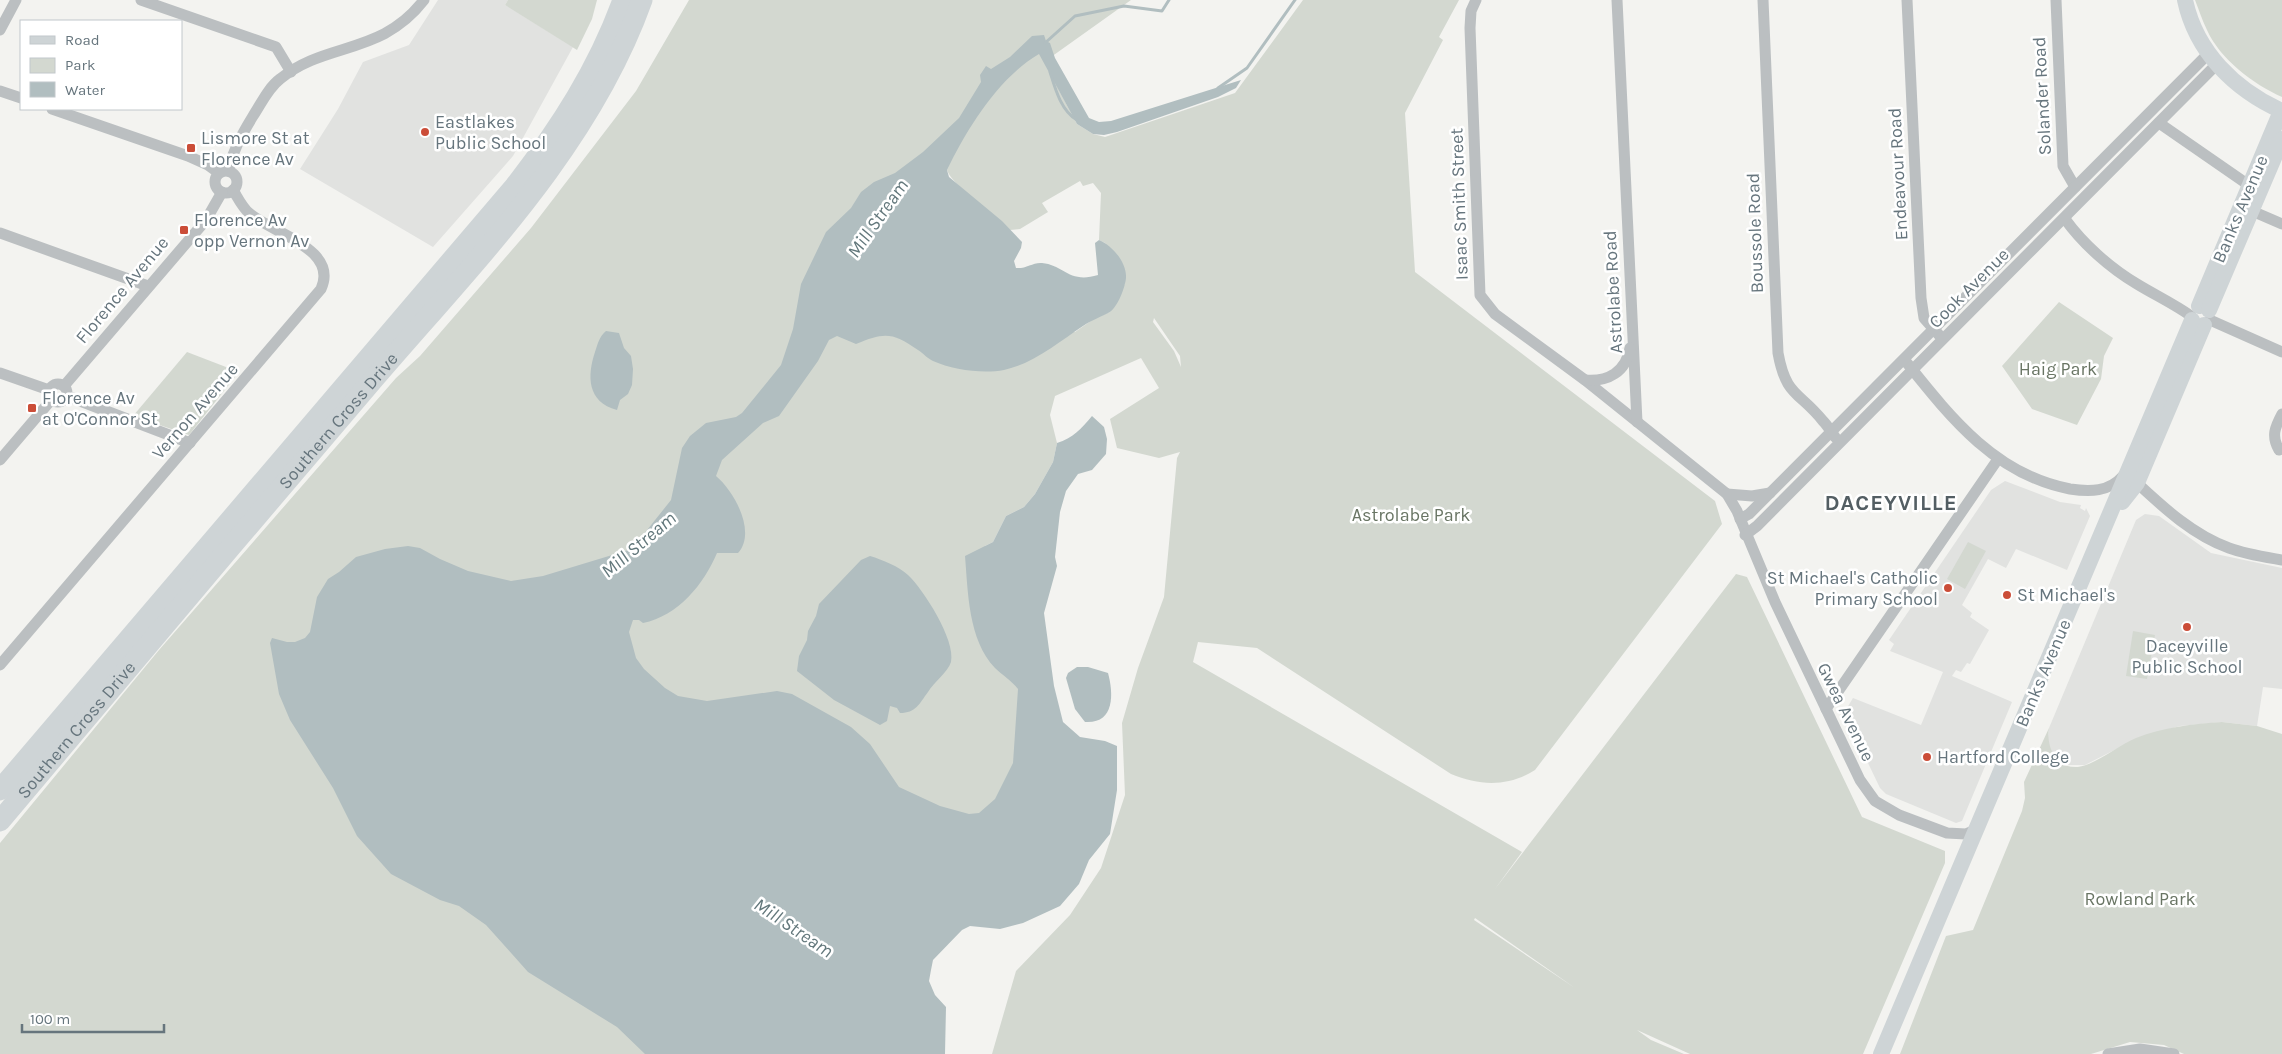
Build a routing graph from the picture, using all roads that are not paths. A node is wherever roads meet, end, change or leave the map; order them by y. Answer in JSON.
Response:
{"nodes":[{"id":1,"x":16,"y":0,"type":"edge"},
{"id":2,"x":141,"y":0,"type":"edge"},
{"id":3,"x":424,"y":0,"type":"edge"},
{"id":4,"x":623,"y":0,"type":"edge"},
{"id":5,"x":642,"y":0,"type":"edge"},
{"id":6,"x":1476,"y":0,"type":"edge"},
{"id":7,"x":1617,"y":0,"type":"edge"},
{"id":8,"x":1763,"y":0,"type":"edge"},
{"id":9,"x":1907,"y":0,"type":"edge"},
{"id":10,"x":2056,"y":0,"type":"edge"},
{"id":11,"x":2185,"y":0,"type":"edge"},
{"id":12,"x":4,"y":15,"type":"edge"},
{"id":13,"x":0,"y":30,"type":"edge"},
{"id":14,"x":2212,"y":59,"type":"junction"},
{"id":15,"x":291,"y":72,"type":"junction"},
{"id":16,"x":0,"y":91,"type":"edge"},
{"id":17,"x":20,"y":98,"type":"edge"},
{"id":18,"x":55,"y":110,"type":"edge"},
{"id":19,"x":2282,"y":111,"type":"edge"},
{"id":20,"x":2159,"y":123,"type":"junction"},
{"id":21,"x":2282,"y":139,"type":"edge"},
{"id":22,"x":223,"y":172,"type":"junction"},
{"id":23,"x":2250,"y":186,"type":"junction"},
{"id":24,"x":2075,"y":187,"type":"junction"},
{"id":25,"x":228,"y":191,"type":"junction"},
{"id":26,"x":2252,"y":211,"type":"junction"},
{"id":27,"x":2065,"y":219,"type":"junction"},
{"id":28,"x":2282,"y":224,"type":"edge"},
{"id":29,"x":0,"y":233,"type":"edge"},
{"id":30,"x":148,"y":286,"type":"junction"},
{"id":31,"x":2200,"y":315,"type":"junction"},
{"id":32,"x":1933,"y":329,"type":"junction"},
{"id":33,"x":1633,"y":334,"type":"junction"},
{"id":34,"x":1943,"y":339,"type":"junction"},
{"id":35,"x":2282,"y":352,"type":"edge"},
{"id":36,"x":1908,"y":364,"type":"junction"},
{"id":37,"x":0,"y":373,"type":"edge"},
{"id":38,"x":1585,"y":380,"type":"junction"},
{"id":39,"x":65,"y":391,"type":"junction"},
{"id":40,"x":51,"y":395,"type":"junction"},
{"id":41,"x":2282,"y":414,"type":"edge"},
{"id":42,"x":1637,"y":422,"type":"junction"},
{"id":43,"x":1830,"y":432,"type":"junction"},
{"id":44,"x":1839,"y":442,"type":"junction"},
{"id":45,"x":190,"y":443,"type":"junction"},
{"id":46,"x":2282,"y":450,"type":"edge"},
{"id":47,"x":1998,"y":459,"type":"junction"},
{"id":48,"x":0,"y":460,"type":"edge"},
{"id":49,"x":2133,"y":476,"type":"junction"},
{"id":50,"x":1770,"y":493,"type":"junction"},
{"id":51,"x":1727,"y":494,"type":"junction"},
{"id":52,"x":1740,"y":519,"type":"junction"},
{"id":53,"x":1745,"y":535,"type":"junction"},
{"id":54,"x":2282,"y":560,"type":"edge"},
{"id":55,"x":2,"y":660,"type":"edge"},
{"id":56,"x":102,"y":685,"type":"junction"},
{"id":57,"x":83,"y":708,"type":"junction"},
{"id":58,"x":1826,"y":709,"type":"junction"},
{"id":59,"x":0,"y":790,"type":"edge"},
{"id":60,"x":0,"y":821,"type":"edge"},
{"id":61,"x":1977,"y":829,"type":"junction"},
{"id":62,"x":1881,"y":1054,"type":"edge"},
{"id":63,"x":1889,"y":1054,"type":"edge"},
{"id":64,"x":2108,"y":1054,"type":"edge"},
{"id":65,"x":2174,"y":1054,"type":"edge"}],
"edges":[{"from":1,"to":12,"type":"street"},
{"from":2,"to":15,"type":"street"},
{"from":3,"to":15,"type":"street"},
{"from":4,"to":56,"type":"highway","name":"Southern Cross Drive"},
{"from":5,"to":56,"type":"highway","name":"Southern Cross Drive"},
{"from":6,"to":38,"type":"street","name":"Isaac Smith Street"},
{"from":7,"to":33,"type":"street","name":"Astrolabe Road"},
{"from":8,"to":43,"type":"street","name":"Boussole Road"},
{"from":9,"to":32,"type":"street","name":"Endeavour Road"},
{"from":10,"to":24,"type":"street","name":"Solander Road"},
{"from":11,"to":14,"type":"street"},
{"from":12,"to":13,"type":"street"},
{"from":14,"to":19,"type":"street"},
{"from":14,"to":20,"type":"street","name":"Cook Avenue"},
{"from":14,"to":24,"type":"street","name":"Cook Avenue"},
{"from":15,"to":22,"type":"street"},
{"from":16,"to":17,"type":"street"},
{"from":18,"to":22,"type":"street"},
{"from":19,"to":23,"type":"street","name":"Banks Avenue"},
{"from":20,"to":23,"type":"street"},
{"from":20,"to":27,"type":"street","name":"Cook Avenue"},
{"from":21,"to":26,"type":"street","name":"Banks Avenue"},
{"from":22,"to":25,"type":"street"},
{"from":22,"to":25,"type":"street"},
{"from":23,"to":31,"type":"street","name":"Banks Avenue"},
{"from":24,"to":32,"type":"street","name":"Cook Avenue"},
{"from":25,"to":30,"type":"street","name":"Florence Avenue"},
{"from":25,"to":45,"type":"street","name":"Vernon Avenue"},
{"from":26,"to":28,"type":"street"},
{"from":26,"to":31,"type":"street","name":"Banks Avenue"},
{"from":27,"to":31,"type":"street"},
{"from":27,"to":34,"type":"street","name":"Cook Avenue"},
{"from":29,"to":30,"type":"street"},
{"from":30,"to":39,"type":"street","name":"Florence Avenue"},
{"from":31,"to":35,"type":"street"},
{"from":31,"to":49,"type":"street","name":"Banks Avenue"},
{"from":32,"to":34,"type":"street","name":"Endeavour Road"},
{"from":32,"to":36,"type":"street","name":"Cook Avenue"},
{"from":33,"to":38,"type":"street"},
{"from":33,"to":42,"type":"street","name":"Astrolabe Road"},
{"from":34,"to":36,"type":"street","name":"Cook Avenue"},
{"from":36,"to":43,"type":"street","name":"Cook Avenue"},
{"from":36,"to":44,"type":"street","name":"Cook Avenue"},
{"from":36,"to":47,"type":"street"},
{"from":37,"to":40,"type":"street"},
{"from":38,"to":42,"type":"street","name":"Isaac Smith Street"},
{"from":39,"to":40,"type":"street"},
{"from":39,"to":45,"type":"street"},
{"from":40,"to":48,"type":"street"},
{"from":41,"to":46,"type":"street"},
{"from":42,"to":51,"type":"street"},
{"from":43,"to":44,"type":"street","name":"Boussole Road"},
{"from":43,"to":50,"type":"street","name":"Cook Avenue"},
{"from":44,"to":53,"type":"street","name":"Cook Avenue"},
{"from":45,"to":55,"type":"street","name":"Vernon Avenue"},
{"from":47,"to":49,"type":"street"},
{"from":47,"to":58,"type":"street"},
{"from":49,"to":54,"type":"street"},
{"from":49,"to":61,"type":"street","name":"Banks Avenue"},
{"from":49,"to":63,"type":"street","name":"Banks Avenue"},
{"from":50,"to":51,"type":"street"},
{"from":50,"to":52,"type":"street","name":"Cook Avenue"},
{"from":51,"to":52,"type":"street"},
{"from":52,"to":53,"type":"street"},
{"from":53,"to":58,"type":"street","name":"Gwea Avenue"},
{"from":56,"to":57,"type":"highway","name":"Southern Cross Drive"},
{"from":57,"to":59,"type":"highway","name":"Southern Cross Drive"},
{"from":57,"to":60,"type":"highway","name":"Southern Cross Drive"},
{"from":58,"to":61,"type":"street","name":"Gwea Avenue"},
{"from":61,"to":62,"type":"street","name":"Banks Avenue"},
{"from":64,"to":65,"type":"street"}]}
